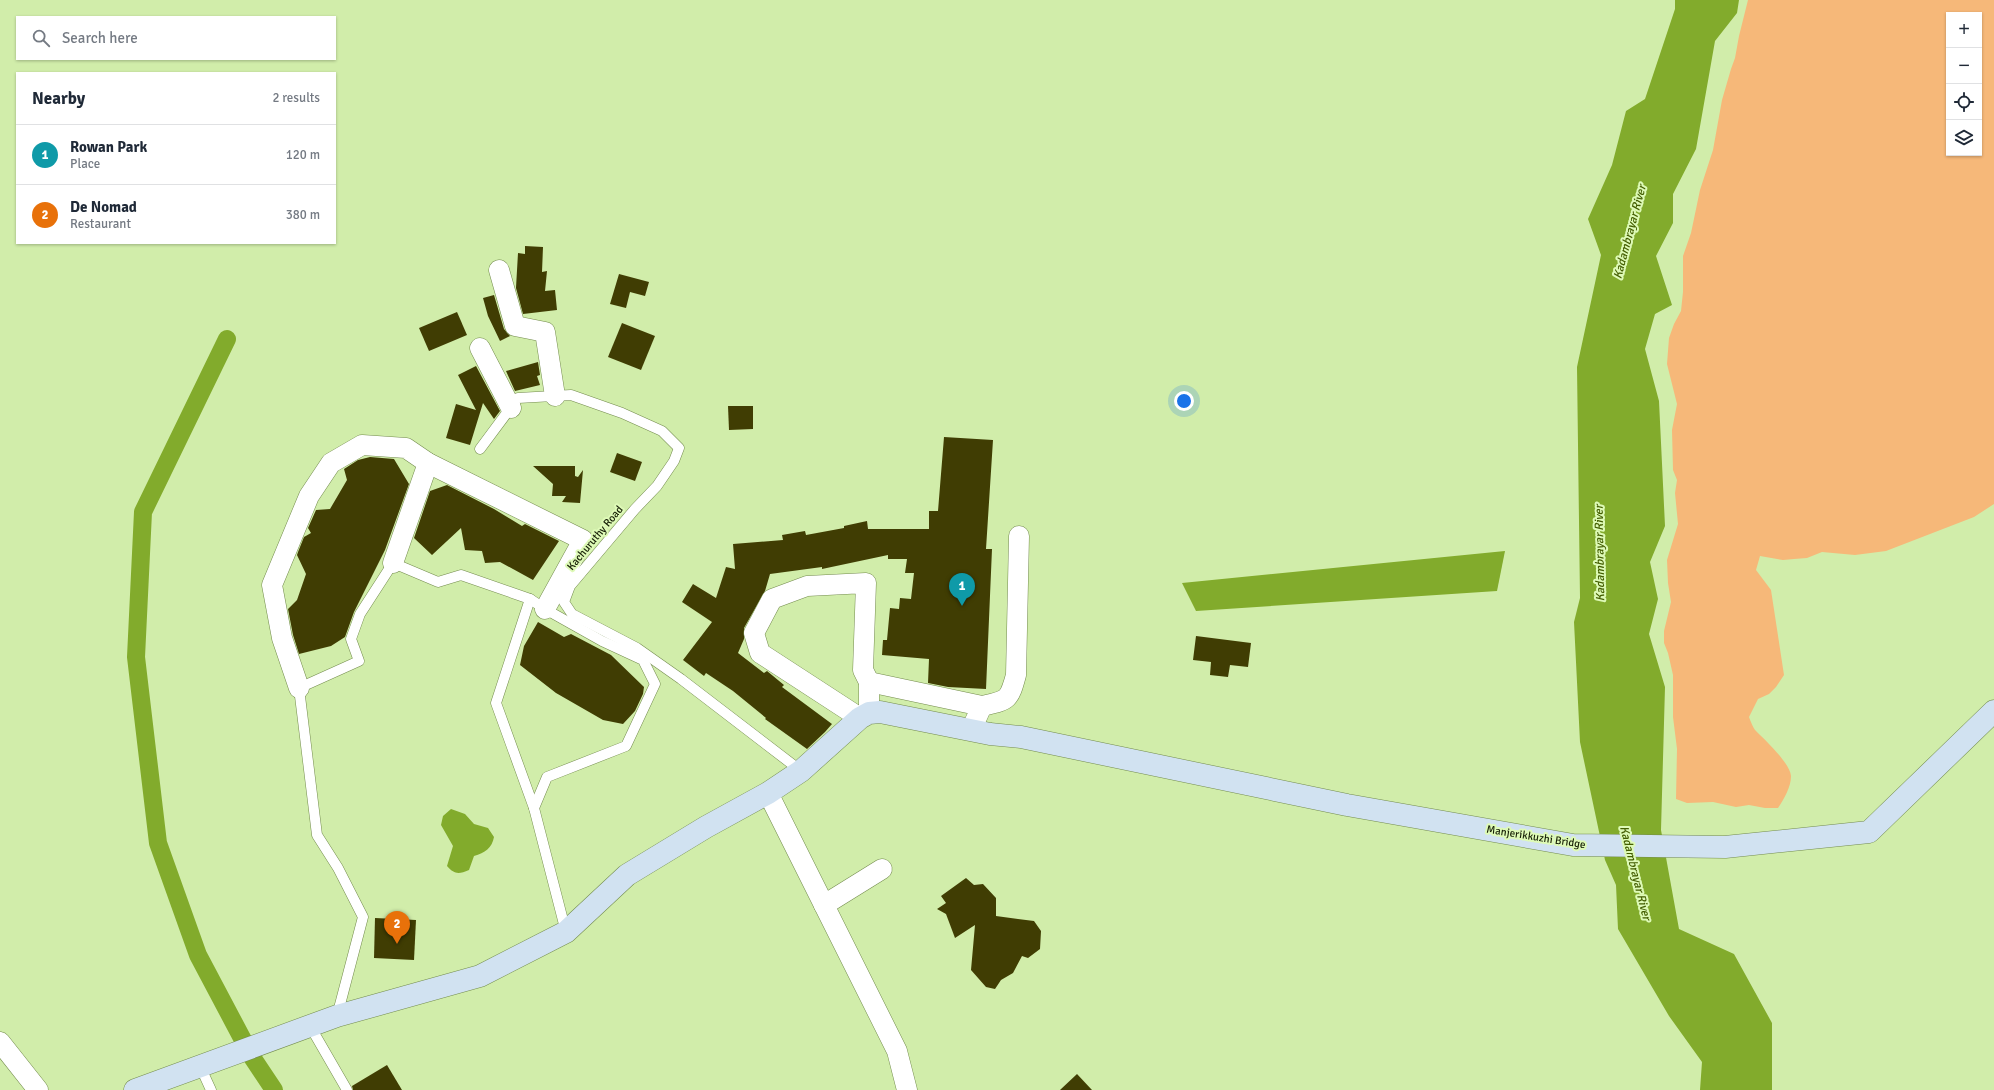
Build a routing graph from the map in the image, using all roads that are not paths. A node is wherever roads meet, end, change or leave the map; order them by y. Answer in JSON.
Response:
{"nodes":[{"id":1,"x":499,"y":270,"type":"dead end"},
{"id":2,"x":480,"y":348,"type":"dead end"},
{"id":3,"x":555,"y":396,"type":"junction"},
{"id":4,"x":511,"y":408,"type":"junction"},
{"id":5,"x":480,"y":449,"type":"dead end"},
{"id":6,"x":428,"y":463,"type":"junction"},
{"id":7,"x":1019,"y":536,"type":"dead end"},
{"id":8,"x":393,"y":563,"type":"junction"},
{"id":9,"x":538,"y":604,"type":"junction"},
{"id":10,"x":869,"y":682,"type":"junction"},
{"id":11,"x":299,"y":688,"type":"junction"},
{"id":12,"x":982,"y":706,"type":"junction"},
{"id":13,"x":1994,"y":711,"type":"edge"},
{"id":14,"x":864,"y":715,"type":"junction"},
{"id":15,"x":971,"y":730,"type":"junction"},
{"id":16,"x":801,"y":771,"type":"junction"},
{"id":17,"x":768,"y":793,"type":"junction"},
{"id":18,"x":534,"y":808,"type":"junction"},
{"id":19,"x":882,"y":869,"type":"dead end"},
{"id":20,"x":824,"y":905,"type":"junction"},
{"id":21,"x":566,"y":932,"type":"junction"},
{"id":22,"x":337,"y":1016,"type":"junction"},
{"id":23,"x":310,"y":1026,"type":"junction"},
{"id":24,"x":0,"y":1042,"type":"edge"},
{"id":25,"x":200,"y":1066,"type":"junction"},
{"id":26,"x":38,"y":1090,"type":"edge"},
{"id":27,"x":135,"y":1090,"type":"edge"},
{"id":28,"x":211,"y":1090,"type":"edge"},
{"id":29,"x":347,"y":1090,"type":"edge"},
{"id":30,"x":907,"y":1090,"type":"edge"}],
"edges":[{"from":1,"to":3,"type":"street"},
{"from":2,"to":4,"type":"street"},
{"from":3,"to":4,"type":"lane","name":"Kachuruthy Road"},
{"from":3,"to":16,"type":"lane","name":"Kachuruthy Road"},
{"from":4,"to":5,"type":"lane","name":"Kachuruthy Road"},
{"from":6,"to":8,"type":"street"},
{"from":6,"to":9,"type":"street"},
{"from":6,"to":11,"type":"street"},
{"from":7,"to":12,"type":"street"},
{"from":8,"to":9,"type":"lane"},
{"from":8,"to":11,"type":"lane"},
{"from":9,"to":18,"type":"lane"},
{"from":9,"to":18,"type":"lane"},
{"from":10,"to":12,"type":"street"},
{"from":10,"to":14,"type":"street"},
{"from":10,"to":14,"type":"street"},
{"from":11,"to":22,"type":"lane"},
{"from":12,"to":15,"type":"street"},
{"from":13,"to":15,"type":"main road","name":"Manjerikkuzhi Bridge"},
{"from":14,"to":15,"type":"main road","name":"Manjerikkuzhi Bridge"},
{"from":14,"to":16,"type":"main road"},
{"from":16,"to":17,"type":"main road"},
{"from":17,"to":20,"type":"street"},
{"from":17,"to":21,"type":"main road"},
{"from":18,"to":21,"type":"lane"},
{"from":19,"to":20,"type":"street"},
{"from":20,"to":30,"type":"street"},
{"from":21,"to":22,"type":"main road"},
{"from":22,"to":23,"type":"main road"},
{"from":23,"to":25,"type":"main road"},
{"from":23,"to":29,"type":"lane"},
{"from":24,"to":26,"type":"street"},
{"from":25,"to":27,"type":"main road"},
{"from":25,"to":28,"type":"lane"}]}
